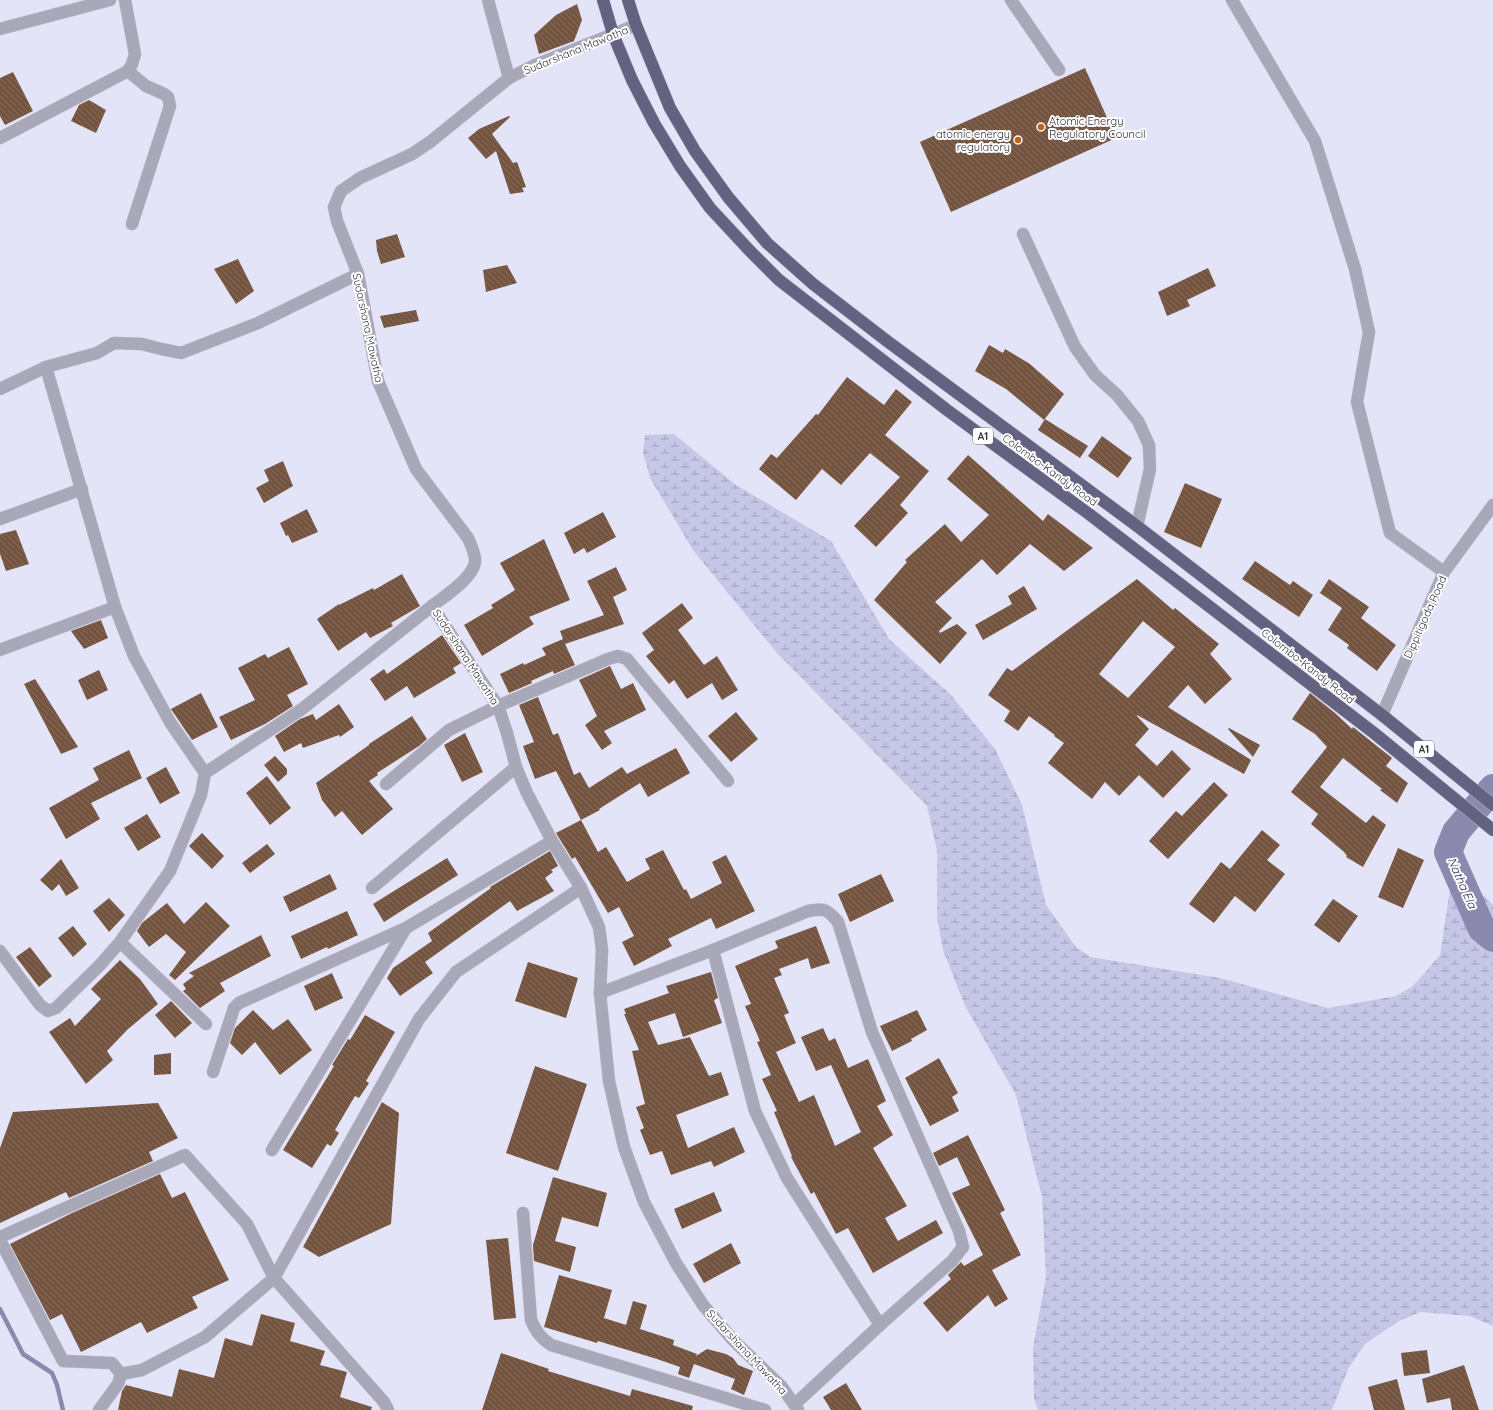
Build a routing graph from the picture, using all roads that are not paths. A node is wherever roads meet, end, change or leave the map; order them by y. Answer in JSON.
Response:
{"nodes":[{"id":1,"x":110,"y":0,"type":"edge"},
{"id":2,"x":125,"y":0,"type":"edge"},
{"id":3,"x":488,"y":0,"type":"edge"},
{"id":4,"x":603,"y":0,"type":"edge"},
{"id":5,"x":628,"y":0,"type":"edge"},
{"id":6,"x":1011,"y":0,"type":"edge"},
{"id":7,"x":1232,"y":0,"type":"edge"},
{"id":8,"x":636,"y":26,"type":"junction"},
{"id":9,"x":0,"y":29,"type":"edge"},
{"id":10,"x":613,"y":34,"type":"junction"},
{"id":11,"x":1059,"y":70,"type":"dead end"},
{"id":12,"x":128,"y":71,"type":"junction"},
{"id":13,"x":509,"y":78,"type":"junction"},
{"id":14,"x":0,"y":138,"type":"edge"},
{"id":15,"x":132,"y":224,"type":"dead end"},
{"id":16,"x":1023,"y":234,"type":"dead end"},
{"id":17,"x":358,"y":274,"type":"junction"},
{"id":18,"x":46,"y":367,"type":"junction"},
{"id":19,"x":0,"y":389,"type":"edge"},
{"id":20,"x":82,"y":489,"type":"junction"},
{"id":21,"x":1493,"y":505,"type":"edge"},
{"id":22,"x":0,"y":519,"type":"edge"},
{"id":23,"x":1137,"y":526,"type":"junction"},
{"id":24,"x":1444,"y":572,"type":"junction"},
{"id":25,"x":432,"y":606,"type":"junction"},
{"id":26,"x":115,"y":607,"type":"junction"},
{"id":27,"x":0,"y":650,"type":"edge"},
{"id":28,"x":498,"y":706,"type":"junction"},
{"id":29,"x":1382,"y":715,"type":"junction"},
{"id":30,"x":1374,"y":733,"type":"junction"},
{"id":31,"x":516,"y":767,"type":"junction"},
{"id":32,"x":205,"y":773,"type":"junction"},
{"id":33,"x":728,"y":781,"type":"dead end"},
{"id":34,"x":386,"y":784,"type":"dead end"},
{"id":35,"x":1493,"y":806,"type":"edge"},
{"id":36,"x":1493,"y":830,"type":"edge"},
{"id":37,"x":552,"y":841,"type":"junction"},
{"id":38,"x":372,"y":888,"type":"dead end"},
{"id":39,"x":581,"y":888,"type":"junction"},
{"id":40,"x":406,"y":928,"type":"junction"},
{"id":41,"x":120,"y":942,"type":"junction"},
{"id":42,"x":713,"y":950,"type":"junction"},
{"id":43,"x":0,"y":952,"type":"edge"},
{"id":44,"x":600,"y":994,"type":"junction"},
{"id":45,"x":206,"y":1024,"type":"dead end"},
{"id":46,"x":213,"y":1072,"type":"dead end"},
{"id":47,"x":272,"y":1150,"type":"dead end"},
{"id":48,"x":523,"y":1213,"type":"dead end"},
{"id":49,"x":0,"y":1236,"type":"edge"},
{"id":50,"x":0,"y":1240,"type":"edge"},
{"id":51,"x":274,"y":1278,"type":"junction"},
{"id":52,"x":880,"y":1325,"type":"junction"},
{"id":53,"x":121,"y":1374,"type":"junction"},
{"id":54,"x":796,"y":1407,"type":"edge"},
{"id":55,"x":99,"y":1410,"type":"edge"},
{"id":56,"x":388,"y":1410,"type":"edge"},
{"id":57,"x":765,"y":1410,"type":"edge"}],
"edges":[{"from":1,"to":9,"type":"street"},
{"from":2,"to":12,"type":"street"},
{"from":3,"to":13,"type":"street"},
{"from":4,"to":10,"type":"highway","name":"Colombo-Kandy Road","number":"A1"},
{"from":5,"to":8,"type":"highway","name":"Colombo-Kandy Road","number":"A1"},
{"from":6,"to":11,"type":"street"},
{"from":7,"to":24,"type":"street"},
{"from":8,"to":10,"type":"street","name":"Sudarshana Mawatha"},
{"from":8,"to":23,"type":"highway","name":"Colombo-Kandy Road","number":"A1"},
{"from":10,"to":13,"type":"street","name":"Sudarshana Mawatha"},
{"from":10,"to":30,"type":"highway","name":"Colombo-Kandy Road","number":"A1"},
{"from":12,"to":14,"type":"street"},
{"from":12,"to":15,"type":"street"},
{"from":13,"to":17,"type":"street","name":"Sudarshana Mawatha"},
{"from":16,"to":23,"type":"street"},
{"from":17,"to":18,"type":"street"},
{"from":17,"to":25,"type":"street","name":"Sudarshana Mawatha"},
{"from":18,"to":19,"type":"street"},
{"from":18,"to":20,"type":"street"},
{"from":20,"to":22,"type":"street"},
{"from":20,"to":26,"type":"street"},
{"from":21,"to":24,"type":"street","name":"Dippitigoda Road"},
{"from":23,"to":29,"type":"highway","name":"Colombo-Kandy Road","number":"A1"},
{"from":24,"to":29,"type":"street","name":"Dippitigoda Road"},
{"from":25,"to":28,"type":"street","name":"Sudarshana Mawatha"},
{"from":25,"to":32,"type":"street"},
{"from":26,"to":27,"type":"street"},
{"from":26,"to":32,"type":"street"},
{"from":28,"to":31,"type":"street","name":"Sudarshana Mawatha"},
{"from":28,"to":33,"type":"street"},
{"from":28,"to":34,"type":"street"},
{"from":29,"to":30,"type":"highway"},
{"from":29,"to":35,"type":"highway","name":"Colombo-Kandy Road","number":"A1"},
{"from":30,"to":36,"type":"highway","name":"Colombo-Kandy Road","number":"A1"},
{"from":31,"to":37,"type":"street","name":"Sudarshana Mawatha"},
{"from":31,"to":38,"type":"street"},
{"from":32,"to":41,"type":"street"},
{"from":37,"to":39,"type":"street","name":"Sudarshana Mawatha"},
{"from":37,"to":40,"type":"street"},
{"from":39,"to":44,"type":"street","name":"Sudarshana Mawatha"},
{"from":39,"to":51,"type":"street"},
{"from":40,"to":46,"type":"street"},
{"from":40,"to":47,"type":"street"},
{"from":41,"to":43,"type":"street"},
{"from":41,"to":45,"type":"street"},
{"from":42,"to":44,"type":"street"},
{"from":42,"to":52,"type":"street"},
{"from":42,"to":52,"type":"street"},
{"from":44,"to":54,"type":"street","name":"Sudarshana Mawatha"},
{"from":48,"to":57,"type":"street"},
{"from":49,"to":51,"type":"street"},
{"from":50,"to":53,"type":"street"},
{"from":51,"to":53,"type":"street"},
{"from":51,"to":56,"type":"street"},
{"from":52,"to":54,"type":"street"},
{"from":53,"to":55,"type":"street"}]}
